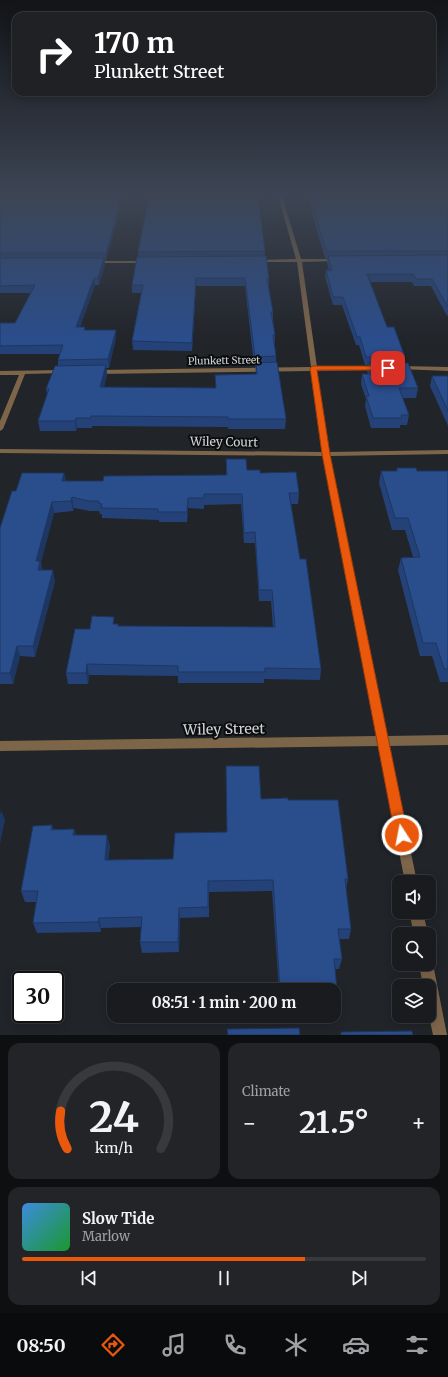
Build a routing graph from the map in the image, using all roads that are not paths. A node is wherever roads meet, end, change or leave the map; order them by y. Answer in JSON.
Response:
{"nodes":[{"id":1,"x":294,"y":244,"type":"edge"},
{"id":2,"x":299,"y":260,"type":"junction"},
{"id":3,"x":346,"y":260,"type":"edge"},
{"id":4,"x":252,"y":261,"type":"edge"},
{"id":5,"x":87,"y":262,"type":"edge"},
{"id":6,"x":150,"y":262,"type":"edge"},
{"id":7,"x":313,"y":368,"type":"junction"},
{"id":8,"x":385,"y":368,"type":"edge"},
{"id":9,"x":392,"y":368,"type":"edge"},
{"id":10,"x":448,"y":368,"type":"edge"},
{"id":11,"x":70,"y":372,"type":"edge"},
{"id":12,"x":86,"y":372,"type":"edge"},
{"id":13,"x":0,"y":373,"type":"edge"},
{"id":14,"x":24,"y":373,"type":"junction"},
{"id":15,"x":0,"y":429,"type":"edge"},
{"id":16,"x":0,"y":451,"type":"edge"},
{"id":17,"x":448,"y":452,"type":"edge"},
{"id":18,"x":326,"y":454,"type":"junction"},
{"id":19,"x":448,"y":740,"type":"edge"},
{"id":20,"x":384,"y":742,"type":"junction"},
{"id":21,"x":0,"y":746,"type":"edge"},
{"id":22,"x":410,"y":875,"type":"edge"},
{"id":23,"x":427,"y":971,"type":"edge"},
{"id":24,"x":440,"y":1035,"type":"edge"}],
"edges":[{"from":1,"to":2,"type":"street"},
{"from":2,"to":3,"type":"street"},
{"from":2,"to":4,"type":"street"},
{"from":2,"to":7,"type":"street"},
{"from":5,"to":6,"type":"street"},
{"from":7,"to":8,"type":"street","name":"Plunkett Street"},
{"from":7,"to":12,"type":"street","name":"Plunkett Street"},
{"from":7,"to":18,"type":"street"},
{"from":9,"to":10,"type":"street"},
{"from":11,"to":14,"type":"street"},
{"from":13,"to":14,"type":"street"},
{"from":14,"to":15,"type":"street"},
{"from":16,"to":18,"type":"street","name":"Wiley Court"},
{"from":17,"to":18,"type":"street","name":"Wiley Court"},
{"from":18,"to":20,"type":"street"},
{"from":19,"to":20,"type":"street","name":"Wiley Street"},
{"from":20,"to":21,"type":"street","name":"Wiley Street"},
{"from":20,"to":22,"type":"street"},
{"from":23,"to":24,"type":"street"}]}
